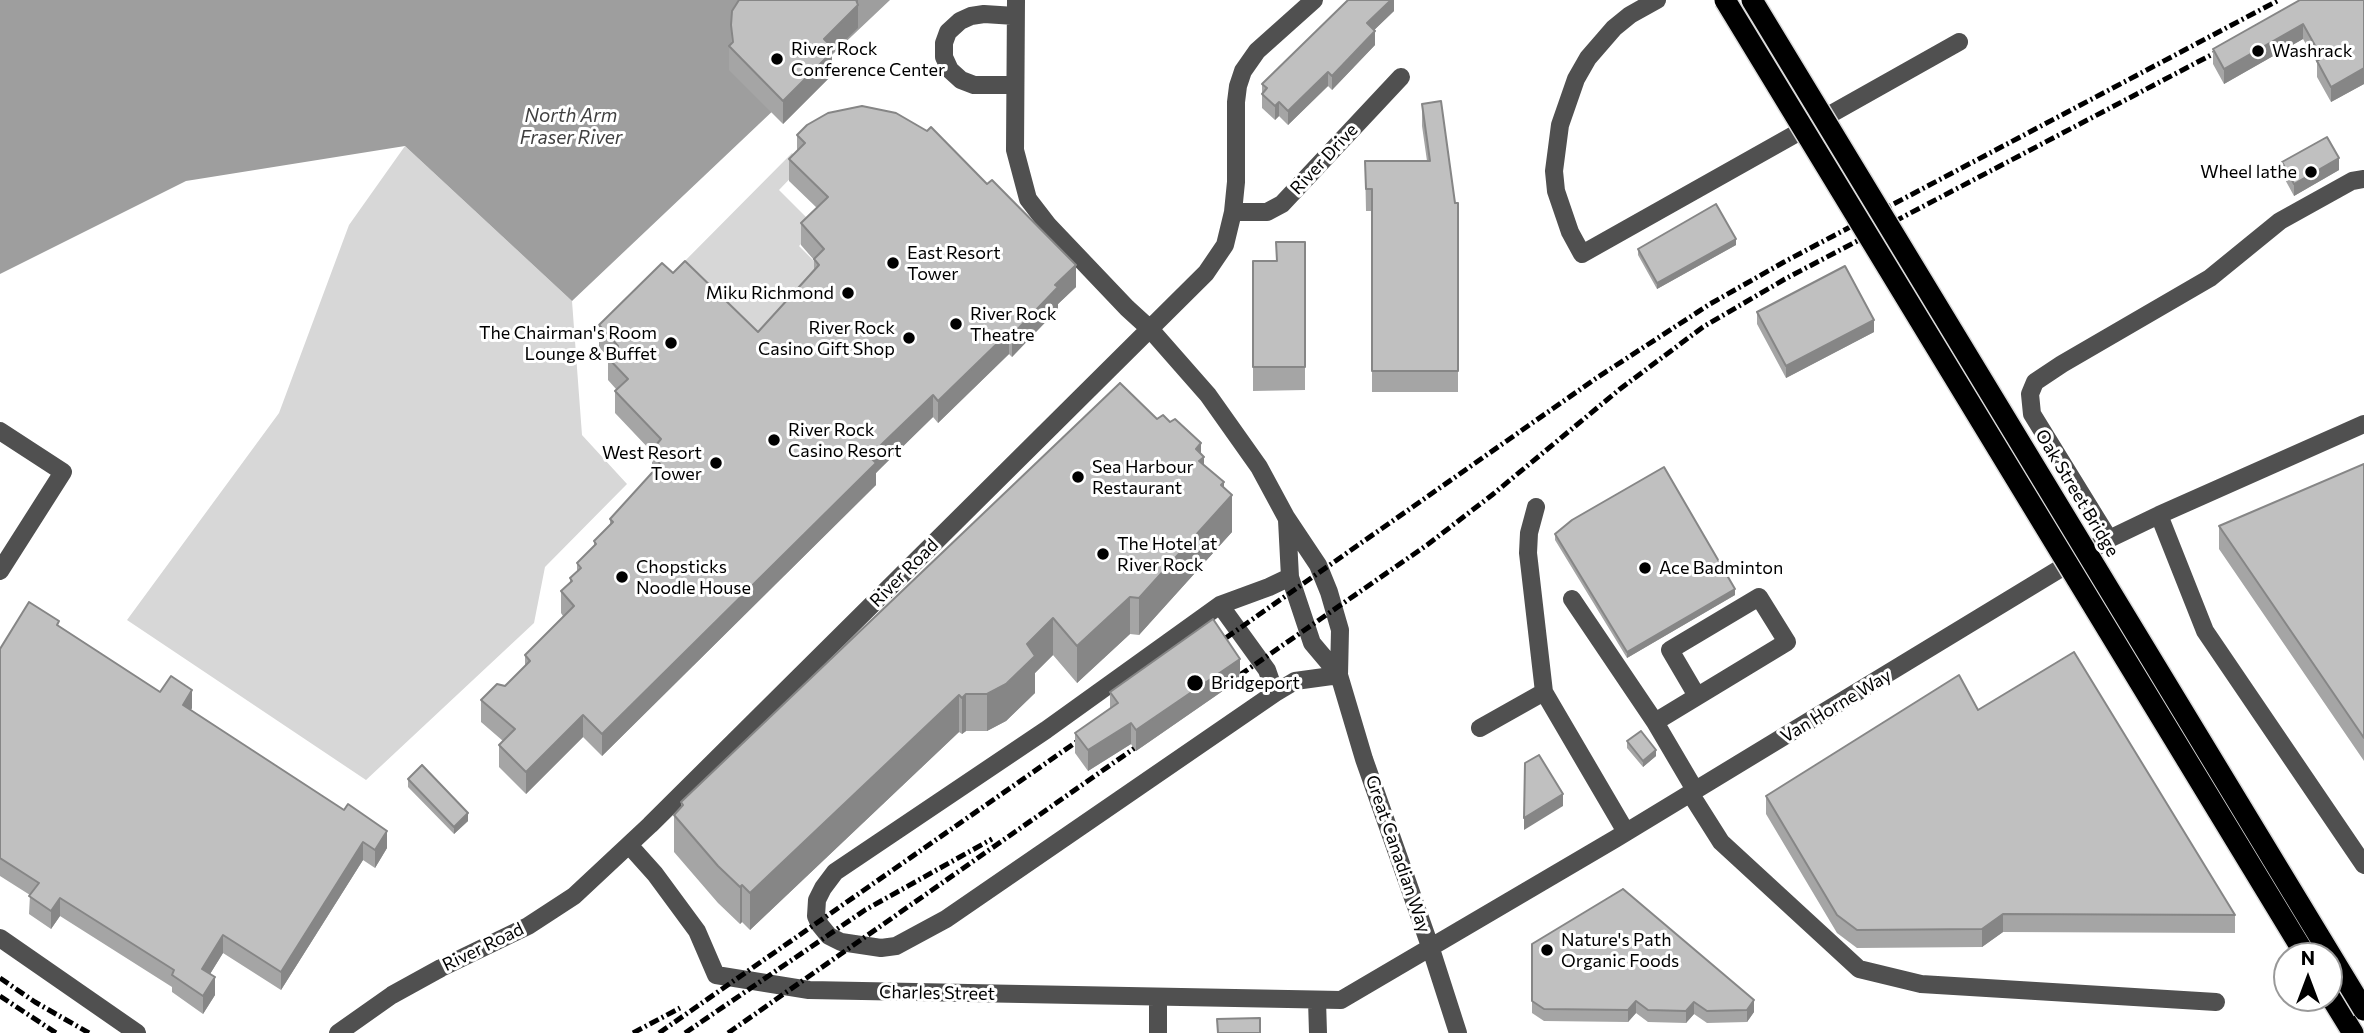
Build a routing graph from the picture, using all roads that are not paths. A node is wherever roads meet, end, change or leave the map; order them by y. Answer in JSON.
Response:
{"nodes":[{"id":1,"x":1314,"y":0,"type":"edge"},
{"id":2,"x":1657,"y":0,"type":"edge"},
{"id":3,"x":1725,"y":0,"type":"edge"},
{"id":4,"x":1752,"y":0,"type":"edge"},
{"id":5,"x":1015,"y":8,"type":"edge"},
{"id":6,"x":1959,"y":41,"type":"dead end"},
{"id":7,"x":1401,"y":77,"type":"dead end"},
{"id":8,"x":1014,"y":85,"type":"junction"},
{"id":9,"x":2364,"y":179,"type":"edge"},
{"id":10,"x":1233,"y":212,"type":"junction"},
{"id":11,"x":1150,"y":329,"type":"junction"},
{"id":12,"x":2364,"y":424,"type":"edge"},
{"id":13,"x":0,"y":431,"type":"edge"},
{"id":14,"x":1536,"y":507,"type":"dead end"},
{"id":15,"x":2158,"y":515,"type":"junction"},
{"id":16,"x":1286,"y":517,"type":"junction"},
{"id":17,"x":2109,"y":539,"type":"junction"},
{"id":18,"x":0,"y":571,"type":"edge"},
{"id":19,"x":1290,"y":578,"type":"junction"},
{"id":20,"x":1572,"y":599,"type":"dead end"},
{"id":21,"x":1220,"y":605,"type":"junction"},
{"id":22,"x":1339,"y":675,"type":"junction"},
{"id":23,"x":1544,"y":692,"type":"junction"},
{"id":24,"x":1275,"y":693,"type":"junction"},
{"id":25,"x":1697,"y":696,"type":"junction"},
{"id":26,"x":1655,"y":722,"type":"junction"},
{"id":27,"x":1480,"y":728,"type":"dead end"},
{"id":28,"x":1693,"y":792,"type":"junction"},
{"id":29,"x":1626,"y":832,"type":"junction"},
{"id":30,"x":629,"y":845,"type":"junction"},
{"id":31,"x":2364,"y":865,"type":"edge"},
{"id":32,"x":0,"y":939,"type":"edge"},
{"id":33,"x":2297,"y":942,"type":"edge"},
{"id":34,"x":1431,"y":949,"type":"junction"},
{"id":35,"x":1158,"y":998,"type":"junction"},
{"id":36,"x":1317,"y":1000,"type":"junction"},
{"id":37,"x":2216,"y":1002,"type":"dead end"},
{"id":38,"x":2364,"y":1010,"type":"edge"},
{"id":39,"x":2340,"y":1012,"type":"edge"},
{"id":40,"x":137,"y":1033,"type":"edge"},
{"id":41,"x":338,"y":1033,"type":"edge"},
{"id":42,"x":1158,"y":1033,"type":"edge"},
{"id":43,"x":1318,"y":1033,"type":"edge"},
{"id":44,"x":1458,"y":1033,"type":"edge"},
{"id":45,"x":2353,"y":1033,"type":"edge"}],
"edges":[{"from":1,"to":10,"type":"street","name":"River Road"},
{"from":2,"to":6,"type":"street"},
{"from":3,"to":33,"type":"highway","bridge":true},
{"from":4,"to":38,"type":"highway","name":"Oak Street Bridge","bridge":true},
{"from":5,"to":8,"type":"street","name":"Great Canadian Way"},
{"from":5,"to":8,"type":"street"},
{"from":7,"to":10,"type":"street","name":"River Drive"},
{"from":8,"to":11,"type":"street","name":"Great Canadian Way"},
{"from":9,"to":17,"type":"street"},
{"from":10,"to":11,"type":"street","name":"River Road"},
{"from":11,"to":16,"type":"street","name":"Great Canadian Way"},
{"from":11,"to":30,"type":"street","name":"River Road"},
{"from":12,"to":15,"type":"street","name":"Van Horne Way"},
{"from":13,"to":18,"type":"street"},
{"from":14,"to":23,"type":"street"},
{"from":15,"to":17,"type":"street","name":"Van Horne Way"},
{"from":15,"to":31,"type":"street"},
{"from":16,"to":19,"type":"street","name":"Great Canadian Way"},
{"from":16,"to":22,"type":"street","name":"Great Canadian Way"},
{"from":17,"to":28,"type":"street","name":"Van Horne Way"},
{"from":19,"to":21,"type":"street"},
{"from":19,"to":22,"type":"street","name":"Great Canadian Way"},
{"from":20,"to":26,"type":"street"},
{"from":21,"to":24,"type":"street"},
{"from":21,"to":24,"type":"street"},
{"from":22,"to":24,"type":"street"},
{"from":22,"to":34,"type":"street","name":"Great Canadian Way"},
{"from":23,"to":27,"type":"street"},
{"from":23,"to":29,"type":"street"},
{"from":25,"to":25,"type":"street"},
{"from":25,"to":26,"type":"street"},
{"from":26,"to":28,"type":"street"},
{"from":28,"to":29,"type":"street","name":"Van Horne Way"},
{"from":28,"to":37,"type":"street"},
{"from":29,"to":34,"type":"street","name":"Van Horne Way"},
{"from":30,"to":35,"type":"street","name":"Charles Street"},
{"from":30,"to":41,"type":"street","name":"River Road"},
{"from":32,"to":40,"type":"street"},
{"from":34,"to":36,"type":"street","name":"Van Horne Way"},
{"from":34,"to":44,"type":"street","name":"Great Canadian Way"},
{"from":35,"to":36,"type":"street","name":"Charles Street"},
{"from":35,"to":42,"type":"street"},
{"from":36,"to":43,"type":"street"},
{"from":39,"to":45,"type":"highway"}]}
